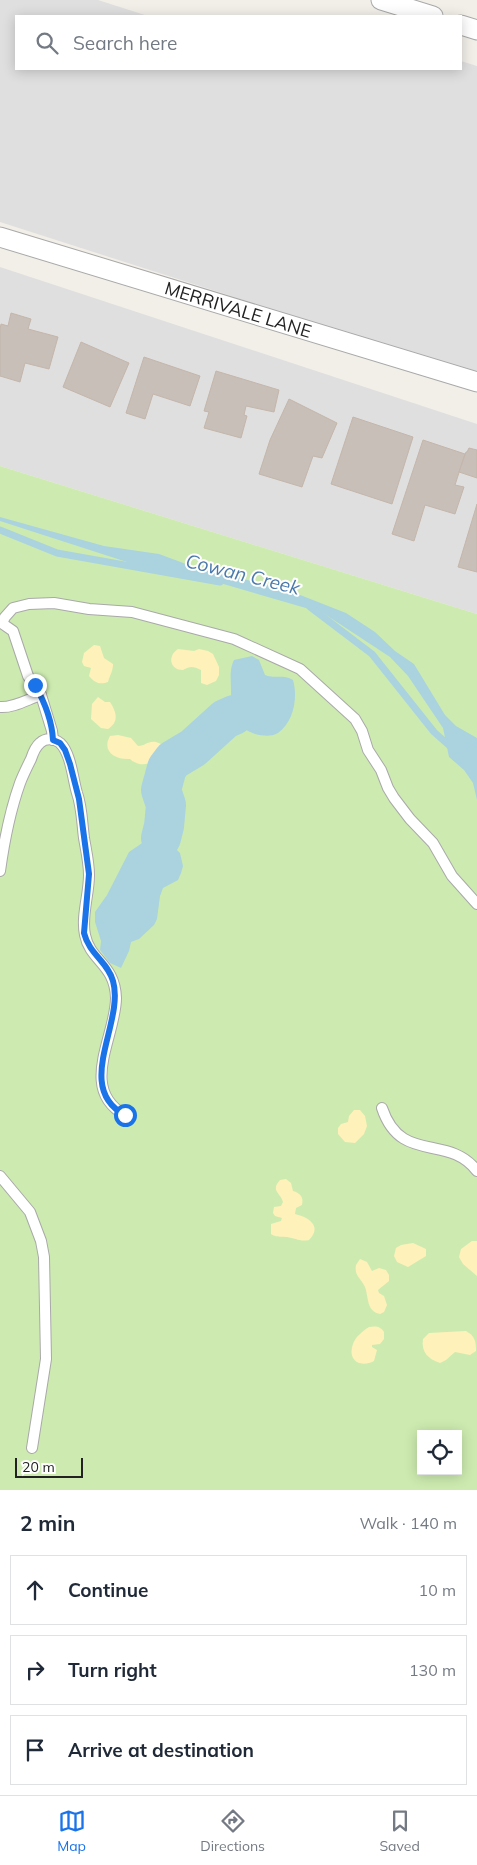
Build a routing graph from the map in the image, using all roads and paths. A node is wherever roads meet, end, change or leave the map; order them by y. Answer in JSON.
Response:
{"nodes":[{"id":1,"x":381,"y":0,"type":"edge"},
{"id":2,"x":430,"y":15,"type":"edge"},
{"id":3,"x":462,"y":25,"type":"edge"},
{"id":4,"x":477,"y":30,"type":"edge"},
{"id":5,"x":0,"y":237,"type":"edge"},
{"id":6,"x":477,"y":382,"type":"edge"},
{"id":7,"x":1,"y":623,"type":"edge"},
{"id":8,"x":41,"y":695,"type":"junction"},
{"id":9,"x":0,"y":707,"type":"edge"},
{"id":10,"x":53,"y":740,"type":"junction"},
{"id":11,"x":0,"y":871,"type":"edge"},
{"id":12,"x":477,"y":904,"type":"edge"},
{"id":13,"x":382,"y":1108,"type":"dead end"},
{"id":14,"x":125,"y":1115,"type":"dead end"},
{"id":15,"x":477,"y":1171,"type":"edge"},
{"id":16,"x":0,"y":1176,"type":"edge"},
{"id":17,"x":32,"y":1448,"type":"dead end"}],
"edges":[{"from":1,"to":2,"type":"street"},
{"from":3,"to":4,"type":"street"},
{"from":5,"to":6,"type":"street","name":"MERRIVALE LANE"},
{"from":7,"to":8,"type":"lane"},
{"from":7,"to":12,"type":"lane"},
{"from":8,"to":9,"type":"lane"},
{"from":8,"to":10,"type":"lane"},
{"from":10,"to":11,"type":"lane"},
{"from":10,"to":14,"type":"lane"},
{"from":13,"to":15,"type":"lane"},
{"from":16,"to":17,"type":"lane"}]}
